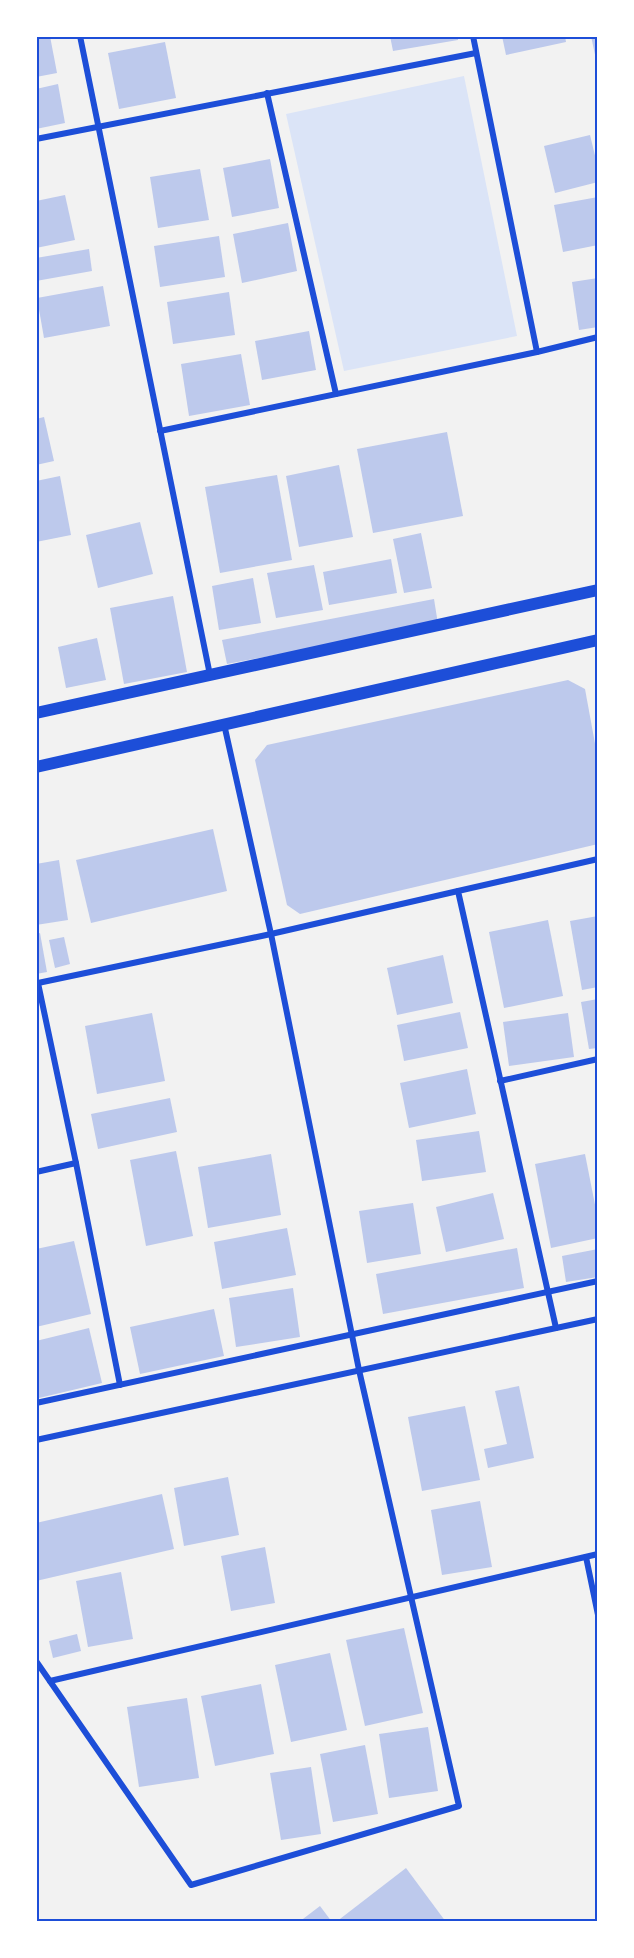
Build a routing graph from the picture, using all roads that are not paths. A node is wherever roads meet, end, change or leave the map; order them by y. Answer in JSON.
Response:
{"nodes":[{"id":1,"x":80,"y":36,"type":"edge"},
{"id":2,"x":473,"y":36,"type":"edge"},
{"id":3,"x":476,"y":53,"type":"junction"},
{"id":4,"x":267,"y":93,"type":"junction"},
{"id":5,"x":97,"y":126,"type":"junction"},
{"id":6,"x":36,"y":139,"type":"edge"},
{"id":7,"x":598,"y":337,"type":"edge"},
{"id":8,"x":537,"y":352,"type":"junction"},
{"id":9,"x":336,"y":394,"type":"junction"},
{"id":10,"x":160,"y":432,"type":"junction"},
{"id":11,"x":598,"y":590,"type":"edge"},
{"id":12,"x":598,"y":640,"type":"edge"},
{"id":13,"x":210,"y":675,"type":"junction"},
{"id":14,"x":36,"y":713,"type":"edge"},
{"id":15,"x":224,"y":723,"type":"junction"},
{"id":16,"x":36,"y":767,"type":"edge"},
{"id":17,"x":598,"y":859,"type":"edge"},
{"id":18,"x":458,"y":891,"type":"junction"},
{"id":19,"x":271,"y":934,"type":"junction"},
{"id":20,"x":37,"y":983,"type":"edge"},
{"id":21,"x":598,"y":1059,"type":"edge"},
{"id":22,"x":500,"y":1081,"type":"junction"},
{"id":23,"x":76,"y":1163,"type":"junction"},
{"id":24,"x":36,"y":1172,"type":"edge"},
{"id":25,"x":598,"y":1281,"type":"edge"},
{"id":26,"x":548,"y":1291,"type":"junction"},
{"id":27,"x":598,"y":1319,"type":"edge"},
{"id":28,"x":556,"y":1328,"type":"junction"},
{"id":29,"x":351,"y":1335,"type":"junction"},
{"id":30,"x":359,"y":1370,"type":"junction"},
{"id":31,"x":120,"y":1385,"type":"junction"},
{"id":32,"x":36,"y":1403,"type":"edge"},
{"id":33,"x":36,"y":1440,"type":"edge"},
{"id":34,"x":598,"y":1554,"type":"edge"},
{"id":35,"x":586,"y":1557,"type":"junction"},
{"id":36,"x":411,"y":1598,"type":"junction"},
{"id":37,"x":598,"y":1615,"type":"edge"},
{"id":38,"x":36,"y":1661,"type":"edge"},
{"id":39,"x":50,"y":1681,"type":"junction"}],
"edges":[{"from":1,"to":5,"type":"street"},
{"from":2,"to":3,"type":"street"},
{"from":3,"to":4,"type":"street"},
{"from":3,"to":8,"type":"street"},
{"from":4,"to":5,"type":"street"},
{"from":4,"to":9,"type":"street"},
{"from":5,"to":6,"type":"street"},
{"from":5,"to":10,"type":"street"},
{"from":7,"to":8,"type":"street"},
{"from":8,"to":9,"type":"street"},
{"from":9,"to":10,"type":"street"},
{"from":10,"to":13,"type":"street"},
{"from":11,"to":13,"type":"main road"},
{"from":12,"to":15,"type":"main road"},
{"from":13,"to":14,"type":"main road"},
{"from":15,"to":16,"type":"main road"},
{"from":15,"to":19,"type":"street"},
{"from":17,"to":18,"type":"street"},
{"from":18,"to":19,"type":"street"},
{"from":18,"to":22,"type":"street"},
{"from":19,"to":20,"type":"street"},
{"from":19,"to":29,"type":"street"},
{"from":20,"to":23,"type":"street"},
{"from":21,"to":22,"type":"street"},
{"from":22,"to":26,"type":"street"},
{"from":23,"to":24,"type":"street"},
{"from":23,"to":31,"type":"street"},
{"from":25,"to":26,"type":"street"},
{"from":26,"to":28,"type":"street"},
{"from":26,"to":29,"type":"street"},
{"from":27,"to":28,"type":"street"},
{"from":28,"to":30,"type":"street"},
{"from":29,"to":30,"type":"street"},
{"from":29,"to":31,"type":"street"},
{"from":30,"to":33,"type":"street"},
{"from":30,"to":36,"type":"street"},
{"from":31,"to":32,"type":"street"},
{"from":34,"to":35,"type":"street"},
{"from":35,"to":36,"type":"street"},
{"from":35,"to":37,"type":"street"},
{"from":36,"to":39,"type":"street"},
{"from":36,"to":39,"type":"street"},
{"from":38,"to":39,"type":"street"}]}
